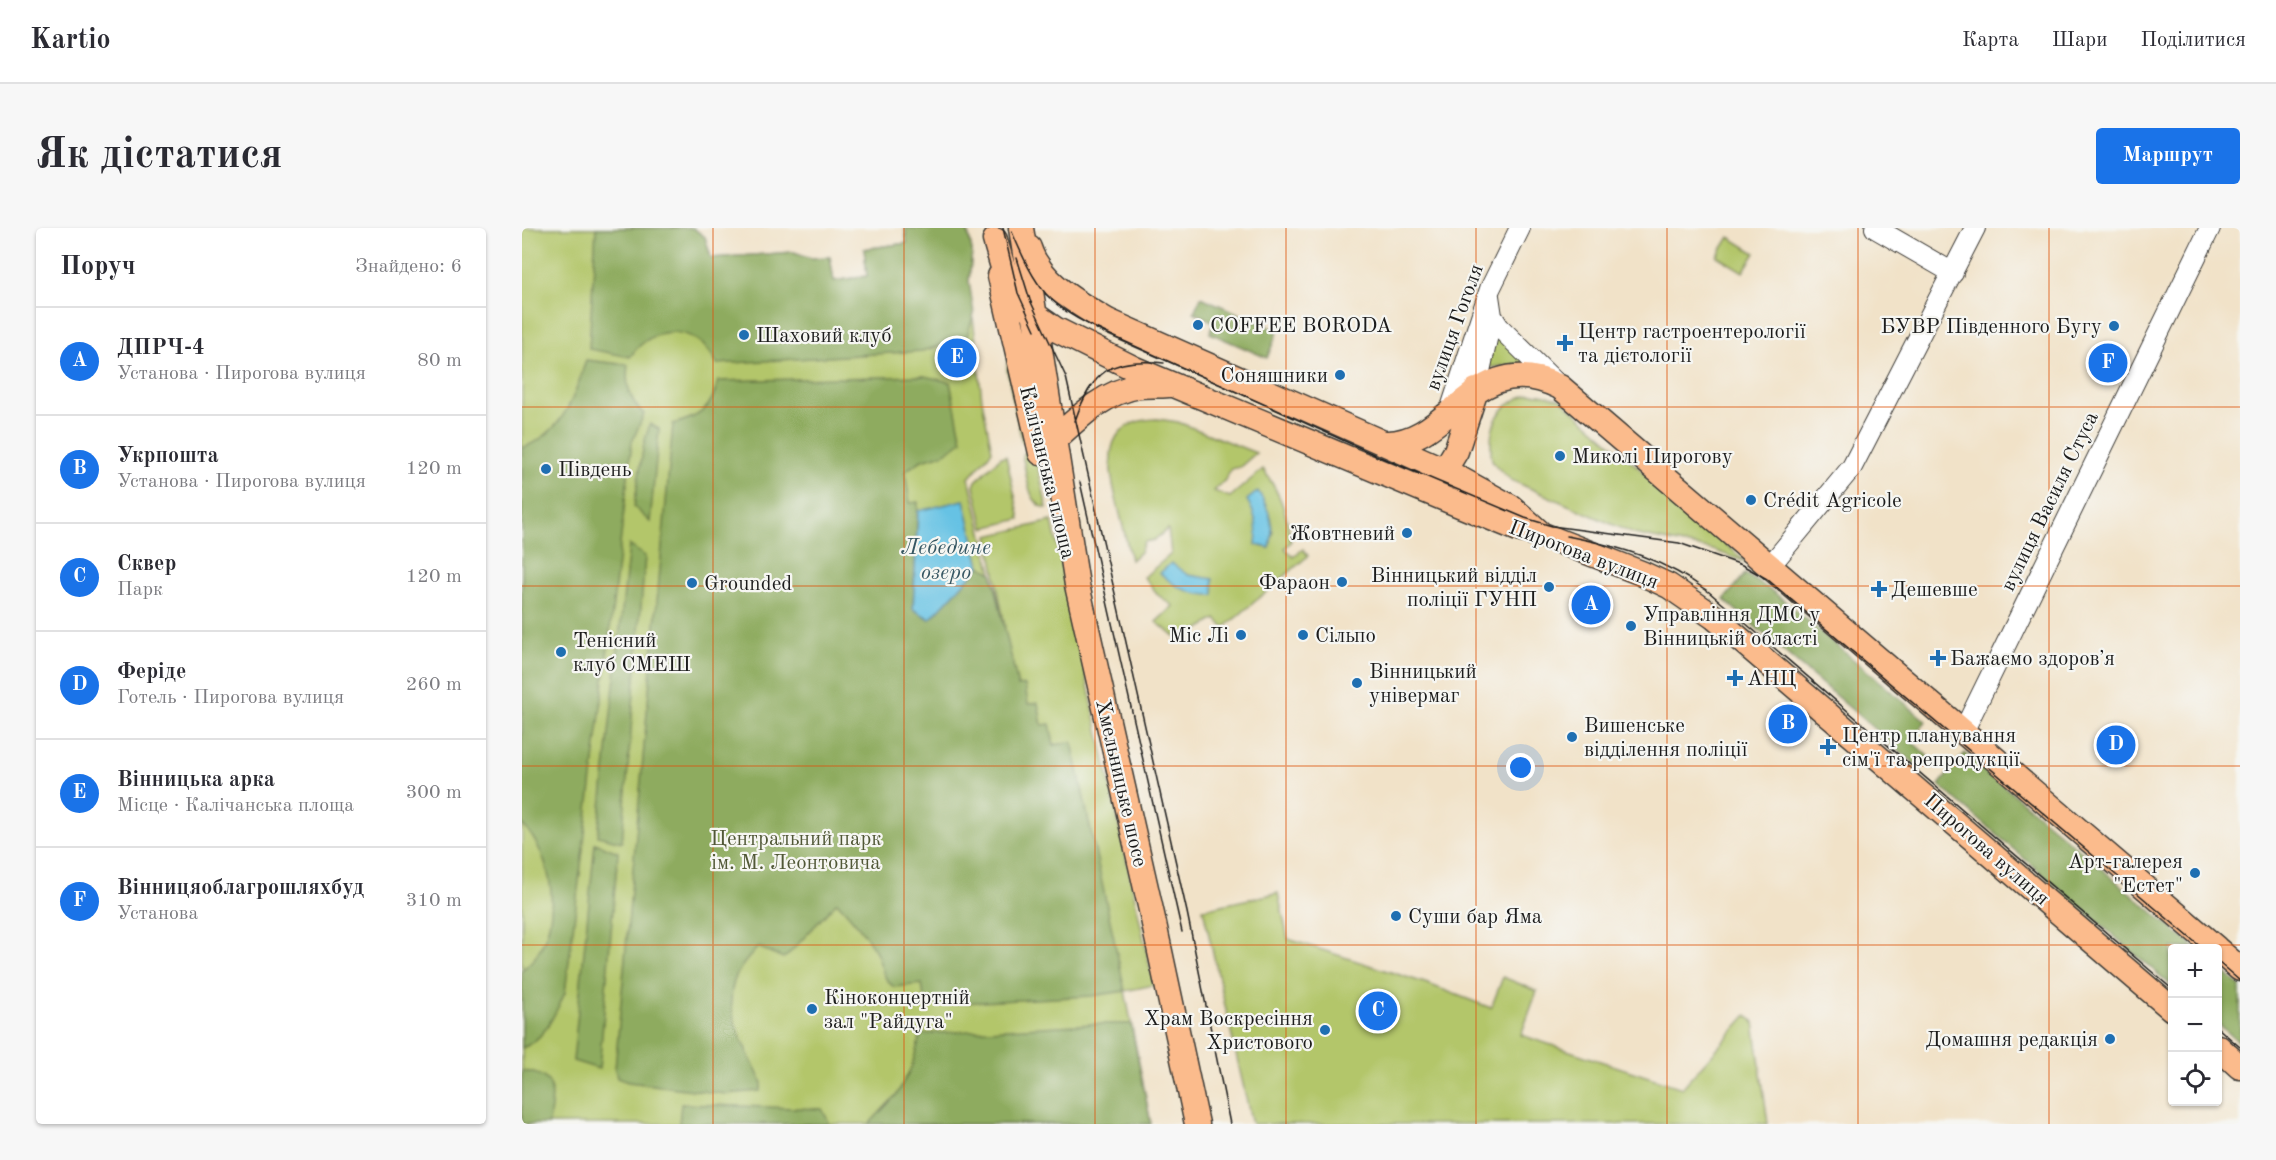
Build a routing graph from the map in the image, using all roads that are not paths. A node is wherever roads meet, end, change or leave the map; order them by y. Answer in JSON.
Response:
{"nodes":[{"id":1,"x":1022,"y":228,"type":"edge"},
{"id":2,"x":1520,"y":228,"type":"edge"},
{"id":3,"x":1875,"y":228,"type":"edge"},
{"id":4,"x":1975,"y":228,"type":"edge"},
{"id":5,"x":2210,"y":228,"type":"edge"},
{"id":6,"x":994,"y":234,"type":"edge"},
{"id":7,"x":1953,"y":273,"type":"junction"},
{"id":8,"x":1489,"y":296,"type":"junction"},
{"id":9,"x":1492,"y":316,"type":"junction"},
{"id":10,"x":1039,"y":321,"type":"junction"},
{"id":11,"x":1108,"y":321,"type":"junction"},
{"id":12,"x":1019,"y":358,"type":"junction"},
{"id":13,"x":1173,"y":385,"type":"junction"},
{"id":14,"x":1560,"y":387,"type":"junction"},
{"id":15,"x":1476,"y":390,"type":"junction"},
{"id":16,"x":1450,"y":411,"type":"junction"},
{"id":17,"x":1053,"y":441,"type":"junction"},
{"id":18,"x":1386,"y":443,"type":"junction"},
{"id":19,"x":1449,"y":460,"type":"junction"},
{"id":20,"x":1416,"y":487,"type":"junction"},
{"id":21,"x":1457,"y":504,"type":"junction"},
{"id":22,"x":1543,"y":535,"type":"junction"},
{"id":23,"x":1770,"y":566,"type":"junction"},
{"id":24,"x":1077,"y":585,"type":"junction"},
{"id":25,"x":1964,"y":730,"type":"junction"},
{"id":26,"x":2211,"y":944,"type":"edge"},
{"id":27,"x":2222,"y":953,"type":"edge"},
{"id":28,"x":2240,"y":969,"type":"edge"},
{"id":29,"x":2168,"y":1005,"type":"edge"},
{"id":30,"x":2222,"y":1051,"type":"edge"},
{"id":31,"x":2240,"y":1067,"type":"edge"},
{"id":32,"x":1197,"y":1124,"type":"edge"}],
"edges":[{"from":1,"to":10,"type":"main road","name":"Калічанська площа"},
{"from":1,"to":11,"type":"main road","name":"Калічанська площа"},
{"from":2,"to":8,"type":"street","name":"вулиця Гоголя"},
{"from":3,"to":7,"type":"street"},
{"from":4,"to":7,"type":"street"},
{"from":5,"to":25,"type":"street","name":"вулиця Василя Стуса"},
{"from":6,"to":10,"type":"main road","name":"Калічанська площа"},
{"from":6,"to":12,"type":"main road","name":"Калічанська площа"},
{"from":7,"to":23,"type":"street"},
{"from":8,"to":9,"type":"street"},
{"from":8,"to":16,"type":"street","name":"вулиця Гоголя"},
{"from":9,"to":14,"type":"street"},
{"from":9,"to":15,"type":"street","name":"вулиця Гоголя"},
{"from":10,"to":11,"type":"main road","name":"Калічанська площа"},
{"from":10,"to":12,"type":"main road","name":"Калічанська площа"},
{"from":10,"to":13,"type":"main road","name":"Калічанська площа"},
{"from":10,"to":17,"type":"main road","name":"Калічанська площа"},
{"from":11,"to":18,"type":"main road","name":"Калічанська площа"},
{"from":12,"to":24,"type":"main road","name":"Калічанська площа"},
{"from":13,"to":17,"type":"main road","name":"Калічанська площа"},
{"from":13,"to":20,"type":"main road","name":"Пирогова вулиця"},
{"from":14,"to":15,"type":"main road"},
{"from":14,"to":23,"type":"main road"},
{"from":15,"to":16,"type":"main road"},
{"from":15,"to":19,"type":"main road"},
{"from":16,"to":18,"type":"main road"},
{"from":16,"to":19,"type":"main road"},
{"from":17,"to":24,"type":"main road","name":"Хмельницьке шосе"},
{"from":18,"to":19,"type":"main road"},
{"from":19,"to":20,"type":"main road"},
{"from":19,"to":21,"type":"main road"},
{"from":19,"to":22,"type":"main road"},
{"from":20,"to":21,"type":"main road","name":"Пирогова вулиця"},
{"from":21,"to":22,"type":"main road","name":"Пирогова вулиця"},
{"from":22,"to":29,"type":"main road","name":"Пирогова вулиця"},
{"from":23,"to":25,"type":"main road"},
{"from":24,"to":32,"type":"main road","name":"Хмельницьке шосе"},
{"from":25,"to":26,"type":"main road"},
{"from":27,"to":28,"type":"main road"},
{"from":30,"to":31,"type":"main road"}]}
